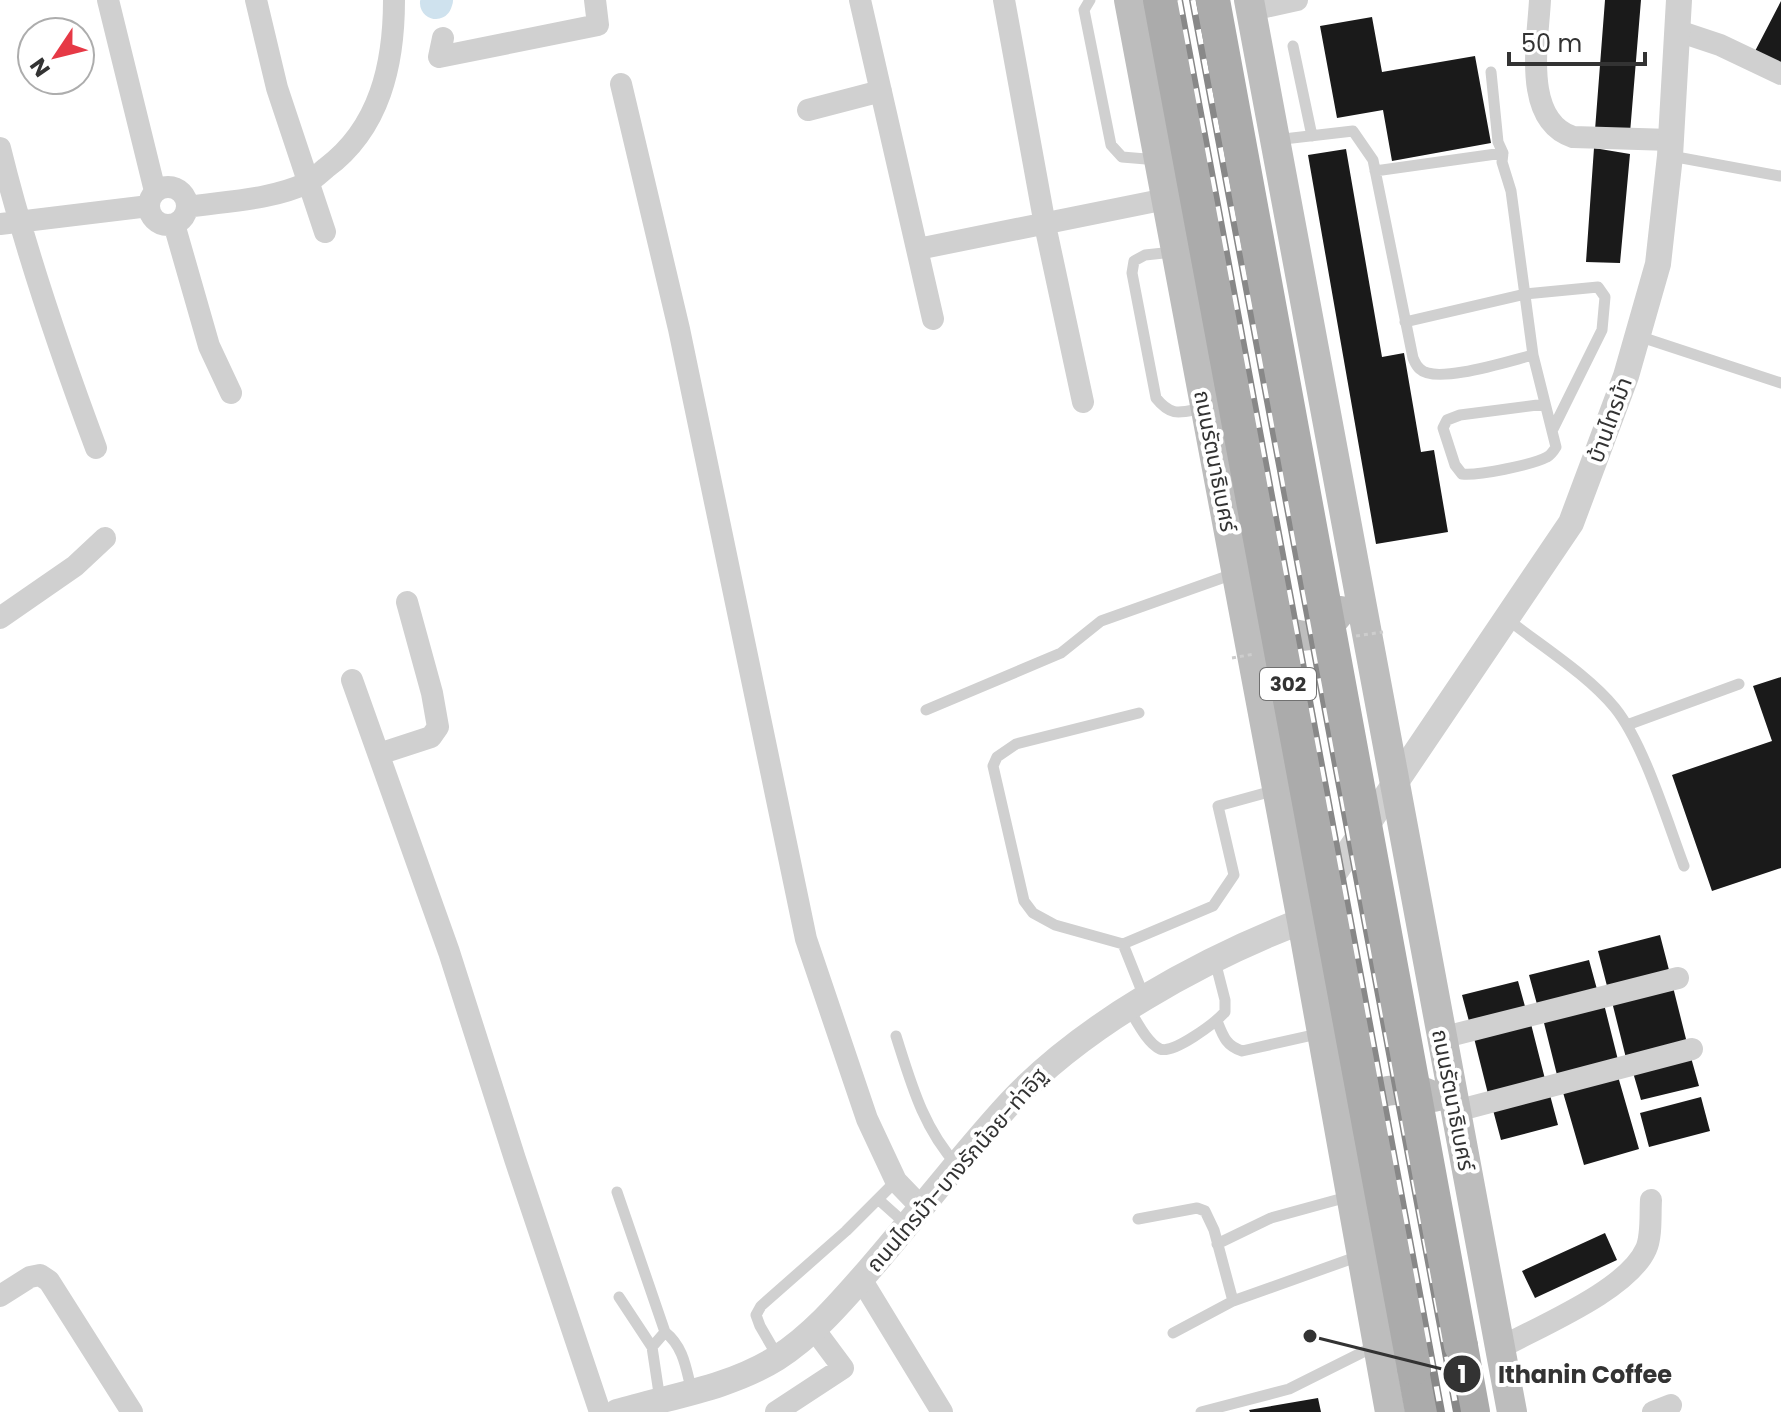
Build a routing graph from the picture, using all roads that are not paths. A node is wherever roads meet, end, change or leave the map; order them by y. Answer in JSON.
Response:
{"nodes":[{"id":1,"x":108,"y":0,"type":"edge"},
{"id":2,"x":256,"y":0,"type":"edge"},
{"id":3,"x":394,"y":0,"type":"edge"},
{"id":4,"x":595,"y":0,"type":"edge"},
{"id":5,"x":860,"y":0,"type":"edge"},
{"id":6,"x":1004,"y":0,"type":"edge"},
{"id":7,"x":1090,"y":0,"type":"edge"},
{"id":8,"x":1129,"y":0,"type":"edge"},
{"id":9,"x":1160,"y":0,"type":"edge"},
{"id":10,"x":1213,"y":0,"type":"edge"},
{"id":11,"x":1297,"y":0,"type":"edge"},
{"id":12,"x":1540,"y":0,"type":"edge"},
{"id":13,"x":1679,"y":0,"type":"edge"},
{"id":14,"x":1250,"y":5,"type":"edge"},
{"id":15,"x":1678,"y":31,"type":"junction"},
{"id":16,"x":443,"y":38,"type":"dead end"},
{"id":17,"x":1293,"y":46,"type":"dead end"},
{"id":18,"x":1491,"y":72,"type":"dead end"},
{"id":19,"x":1781,"y":74,"type":"edge"},
{"id":20,"x":621,"y":84,"type":"dead end"},
{"id":21,"x":881,"y":91,"type":"junction"},
{"id":22,"x":808,"y":110,"type":"dead end"},
{"id":23,"x":1312,"y":136,"type":"junction"},
{"id":24,"x":1275,"y":140,"type":"junction"},
{"id":25,"x":0,"y":148,"type":"edge"},
{"id":26,"x":1671,"y":148,"type":"junction"},
{"id":27,"x":1503,"y":153,"type":"junction"},
{"id":28,"x":1159,"y":161,"type":"junction"},
{"id":29,"x":1375,"y":171,"type":"junction"},
{"id":30,"x":1780,"y":176,"type":"edge"},
{"id":31,"x":308,"y":182,"type":"junction"},
{"id":32,"x":152,"y":199,"type":"junction"},
{"id":33,"x":1166,"y":199,"type":"junction"},
{"id":34,"x":181,"y":215,"type":"junction"},
{"id":35,"x":9,"y":222,"type":"edge"},
{"id":36,"x":1045,"y":225,"type":"junction"},
{"id":37,"x":325,"y":232,"type":"dead end"},
{"id":38,"x":918,"y":249,"type":"junction"},
{"id":39,"x":1177,"y":251,"type":"junction"},
{"id":40,"x":1525,"y":294,"type":"junction"},
{"id":41,"x":933,"y":319,"type":"dead end"},
{"id":42,"x":1405,"y":322,"type":"junction"},
{"id":43,"x":1638,"y":335,"type":"junction"},
{"id":44,"x":1533,"y":355,"type":"junction"},
{"id":45,"x":1781,"y":383,"type":"edge"},
{"id":46,"x":231,"y":393,"type":"dead end"},
{"id":47,"x":1083,"y":402,"type":"dead end"},
{"id":48,"x":1545,"y":404,"type":"junction"},
{"id":49,"x":1204,"y":408,"type":"junction"},
{"id":50,"x":1552,"y":431,"type":"junction"},
{"id":51,"x":96,"y":448,"type":"dead end"},
{"id":52,"x":105,"y":538,"type":"dead end"},
{"id":53,"x":1357,"y":572,"type":"junction"},
{"id":54,"x":1238,"y":583,"type":"junction"},
{"id":55,"x":407,"y":602,"type":"dead end"},
{"id":56,"x":0,"y":618,"type":"edge"},
{"id":57,"x":1506,"y":618,"type":"junction"},
{"id":58,"x":352,"y":680,"type":"dead end"},
{"id":59,"x":1739,"y":684,"type":"dead end"},
{"id":60,"x":926,"y":710,"type":"dead end"},
{"id":61,"x":1139,"y":713,"type":"dead end"},
{"id":62,"x":1627,"y":725,"type":"junction"},
{"id":63,"x":379,"y":754,"type":"junction"},
{"id":64,"x":1395,"y":787,"type":"junction"},
{"id":65,"x":1277,"y":790,"type":"junction"},
{"id":66,"x":1684,"y":866,"type":"dead end"},
{"id":67,"x":1302,"y":921,"type":"junction"},
{"id":68,"x":1123,"y":944,"type":"junction"},
{"id":69,"x":1214,"y":960,"type":"junction"},
{"id":70,"x":1678,"y":978,"type":"dead end"},
{"id":71,"x":1137,"y":1004,"type":"junction"},
{"id":72,"x":1217,"y":1021,"type":"junction"},
{"id":73,"x":1322,"y":1033,"type":"junction"},
{"id":74,"x":896,"y":1036,"type":"dead end"},
{"id":75,"x":1441,"y":1038,"type":"junction"},
{"id":76,"x":1692,"y":1049,"type":"dead end"},
{"id":77,"x":1456,"y":1111,"type":"junction"},
{"id":78,"x":1340,"y":1128,"type":"junction"},
{"id":79,"x":958,"y":1166,"type":"junction"},
{"id":80,"x":896,"y":1181,"type":"junction"},
{"id":81,"x":617,"y":1192,"type":"dead end"},
{"id":82,"x":1352,"y":1196,"type":"junction"},
{"id":83,"x":879,"y":1200,"type":"junction"},
{"id":84,"x":1651,"y":1200,"type":"dead end"},
{"id":85,"x":915,"y":1216,"type":"junction"},
{"id":86,"x":1138,"y":1219,"type":"dead end"},
{"id":87,"x":1217,"y":1244,"type":"junction"},
{"id":88,"x":1362,"y":1255,"type":"junction"},
{"id":89,"x":861,"y":1279,"type":"junction"},
{"id":90,"x":0,"y":1296,"type":"edge"},
{"id":91,"x":619,"y":1297,"type":"dead end"},
{"id":92,"x":1233,"y":1301,"type":"junction"},
{"id":93,"x":814,"y":1329,"type":"junction"},
{"id":94,"x":665,"y":1332,"type":"junction"},
{"id":95,"x":1173,"y":1333,"type":"dead end"},
{"id":96,"x":1378,"y":1344,"type":"junction"},
{"id":97,"x":652,"y":1347,"type":"junction"},
{"id":98,"x":1500,"y":1348,"type":"junction"},
{"id":99,"x":779,"y":1357,"type":"junction"},
{"id":100,"x":692,"y":1393,"type":"junction"},
{"id":101,"x":650,"y":1406,"type":"edge"},
{"id":102,"x":132,"y":1412,"type":"edge"},
{"id":103,"x":600,"y":1412,"type":"edge"},
{"id":104,"x":617,"y":1412,"type":"edge"},
{"id":105,"x":776,"y":1412,"type":"edge"},
{"id":106,"x":942,"y":1412,"type":"edge"},
{"id":107,"x":1201,"y":1412,"type":"edge"},
{"id":108,"x":1390,"y":1412,"type":"edge"},
{"id":109,"x":1422,"y":1412,"type":"edge"},
{"id":110,"x":1473,"y":1412,"type":"edge"},
{"id":111,"x":1512,"y":1412,"type":"edge"}],
"edges":[{"from":1,"to":32,"type":"street"},
{"from":2,"to":31,"type":"street"},
{"from":3,"to":31,"type":"street"},
{"from":4,"to":16,"type":"street"},
{"from":5,"to":21,"type":"street"},
{"from":6,"to":36,"type":"street"},
{"from":7,"to":28,"type":"lane"},
{"from":8,"to":28,"type":"main road","name":"ถนนรัตนาธิเบศร์","number":"302"},
{"from":9,"to":109,"type":"main road","name":"ถนนรัตนาธิเบศร์","number":"302","bridge":true},
{"from":10,"to":110,"type":"main road","name":"ถนนรัตนาธิเบศร์","number":"302","bridge":true},
{"from":11,"to":14,"type":"street"},
{"from":12,"to":26,"type":"street"},
{"from":13,"to":15,"type":"street","name":"บ้านไทรม้า"},
{"from":14,"to":24,"type":"main road","name":"ถนนรัตนาธิเบศร์"},
{"from":15,"to":19,"type":"street"},
{"from":15,"to":26,"type":"street","name":"บ้านไทรม้า"},
{"from":17,"to":23,"type":"lane"},
{"from":18,"to":27,"type":"lane"},
{"from":20,"to":80,"type":"street"},
{"from":21,"to":22,"type":"street"},
{"from":21,"to":38,"type":"street"},
{"from":23,"to":24,"type":"lane"},
{"from":23,"to":29,"type":"lane"},
{"from":24,"to":53,"type":"main road","name":"ถนนรัตนาธิเบศร์"},
{"from":25,"to":35,"type":"street"},
{"from":26,"to":30,"type":"lane"},
{"from":26,"to":43,"type":"street","name":"บ้านไทรม้า"},
{"from":27,"to":29,"type":"lane"},
{"from":27,"to":40,"type":"lane"},
{"from":28,"to":33,"type":"main road","name":"ถนนรัตนาธิเบศร์","number":"302"},
{"from":29,"to":42,"type":"lane"},
{"from":31,"to":34,"type":"street"},
{"from":31,"to":37,"type":"street"},
{"from":32,"to":34,"type":"street"},
{"from":32,"to":34,"type":"street"},
{"from":32,"to":35,"type":"street"},
{"from":33,"to":36,"type":"street"},
{"from":33,"to":39,"type":"main road","name":"ถนนรัตนาธิเบศร์","number":"302"},
{"from":34,"to":46,"type":"street"},
{"from":35,"to":51,"type":"street"},
{"from":36,"to":38,"type":"street"},
{"from":36,"to":47,"type":"street"},
{"from":38,"to":41,"type":"street"},
{"from":39,"to":49,"type":"main road","name":"ถนนรัตนาธิเบศร์","number":"302"},
{"from":39,"to":49,"type":"lane"},
{"from":40,"to":42,"type":"lane"},
{"from":40,"to":44,"type":"lane"},
{"from":40,"to":50,"type":"lane"},
{"from":42,"to":44,"type":"lane"},
{"from":43,"to":45,"type":"lane"},
{"from":43,"to":57,"type":"street","name":"บ้านไทรม้า"},
{"from":44,"to":48,"type":"lane"},
{"from":48,"to":50,"type":"lane"},
{"from":48,"to":50,"type":"lane"},
{"from":49,"to":54,"type":"main road","name":"ถนนรัตนาธิเบศร์","number":"302"},
{"from":52,"to":56,"type":"street"},
{"from":53,"to":54,"type":"main road"},
{"from":53,"to":64,"type":"main road","name":"ถนนรัตนาธิเบศร์"},
{"from":54,"to":60,"type":"lane"},
{"from":54,"to":65,"type":"main road","name":"ถนนรัตนาธิเบศร์","number":"302"},
{"from":55,"to":63,"type":"street"},
{"from":57,"to":62,"type":"lane"},
{"from":57,"to":64,"type":"street","name":"บ้านไทรม้า"},
{"from":58,"to":63,"type":"street"},
{"from":59,"to":62,"type":"lane"},
{"from":61,"to":68,"type":"lane"},
{"from":62,"to":66,"type":"lane"},
{"from":63,"to":103,"type":"street"},
{"from":64,"to":67,"type":"street"},
{"from":64,"to":75,"type":"main road","name":"ถนนรัตนาธิเบศร์"},
{"from":65,"to":67,"type":"main road","name":"ถนนรัตนาธิเบศร์","number":"302"},
{"from":65,"to":68,"type":"lane"},
{"from":67,"to":69,"type":"street","name":"ถนนไทรม้า-บางรักน้อย-ท่าอิฐ"},
{"from":67,"to":73,"type":"main road","name":"ถนนรัตนาธิเบศร์","number":"302"},
{"from":68,"to":71,"type":"lane"},
{"from":69,"to":71,"type":"street","name":"ถนนไทรม้า-บางรักน้อย-ท่าอิฐ"},
{"from":69,"to":72,"type":"lane"},
{"from":70,"to":75,"type":"street"},
{"from":71,"to":72,"type":"lane"},
{"from":71,"to":79,"type":"street","name":"ถนนไทรม้า-บางรักน้อย-ท่าอิฐ"},
{"from":72,"to":73,"type":"lane"},
{"from":73,"to":78,"type":"main road","name":"ถนนรัตนาธิเบศร์","number":"302"},
{"from":74,"to":79,"type":"lane"},
{"from":75,"to":77,"type":"main road","name":"ถนนรัตนาธิเบศร์"},
{"from":76,"to":77,"type":"street"},
{"from":77,"to":78,"type":"main road"},
{"from":77,"to":98,"type":"main road","name":"ถนนรัตนาธิเบศร์"},
{"from":78,"to":82,"type":"main road","name":"ถนนรัตนาธิเบศร์","number":"302"},
{"from":79,"to":85,"type":"street","name":"ถนนไทรม้า-บางรักน้อย-ท่าอิฐ"},
{"from":80,"to":83,"type":"lane"},
{"from":80,"to":85,"type":"street"},
{"from":81,"to":94,"type":"lane"},
{"from":82,"to":87,"type":"lane"},
{"from":82,"to":88,"type":"main road","name":"ถนนรัตนาธิเบศร์","number":"302"},
{"from":83,"to":85,"type":"lane"},
{"from":83,"to":99,"type":"lane"},
{"from":84,"to":98,"type":"street"},
{"from":85,"to":89,"type":"street","name":"ถนนไทรม้า-บางรักน้อย-ท่าอิฐ"},
{"from":86,"to":87,"type":"lane"},
{"from":87,"to":92,"type":"lane"},
{"from":88,"to":92,"type":"lane"},
{"from":88,"to":96,"type":"main road","name":"ถนนรัตนาธิเบศร์","number":"302"},
{"from":89,"to":93,"type":"street","name":"ถนนไทรม้า-บางรักน้อย-ท่าอิฐ"},
{"from":89,"to":106,"type":"street"},
{"from":90,"to":102,"type":"street"},
{"from":91,"to":97,"type":"lane"},
{"from":92,"to":95,"type":"lane"},
{"from":93,"to":99,"type":"street","name":"ถนนไทรม้า-บางรักน้อย-ท่าอิฐ"},
{"from":93,"to":105,"type":"street"},
{"from":94,"to":97,"type":"lane"},
{"from":94,"to":100,"type":"lane"},
{"from":96,"to":107,"type":"lane"},
{"from":96,"to":108,"type":"main road","name":"ถนนรัตนาธิเบศร์","number":"302"},
{"from":97,"to":101,"type":"lane"},
{"from":98,"to":111,"type":"main road","name":"ถนนรัตนาธิเบศร์"},
{"from":99,"to":100,"type":"street","name":"ถนนไทรม้า-บางรักน้อย-ท่าอิฐ"},
{"from":100,"to":101,"type":"street","name":"ถนนไทรม้า-บางรักน้อย-ท่าอิฐ"},
{"from":101,"to":104,"type":"street","name":"ถนนไทรม้า-บางรักน้อย-ท่าอิฐ"}]}
